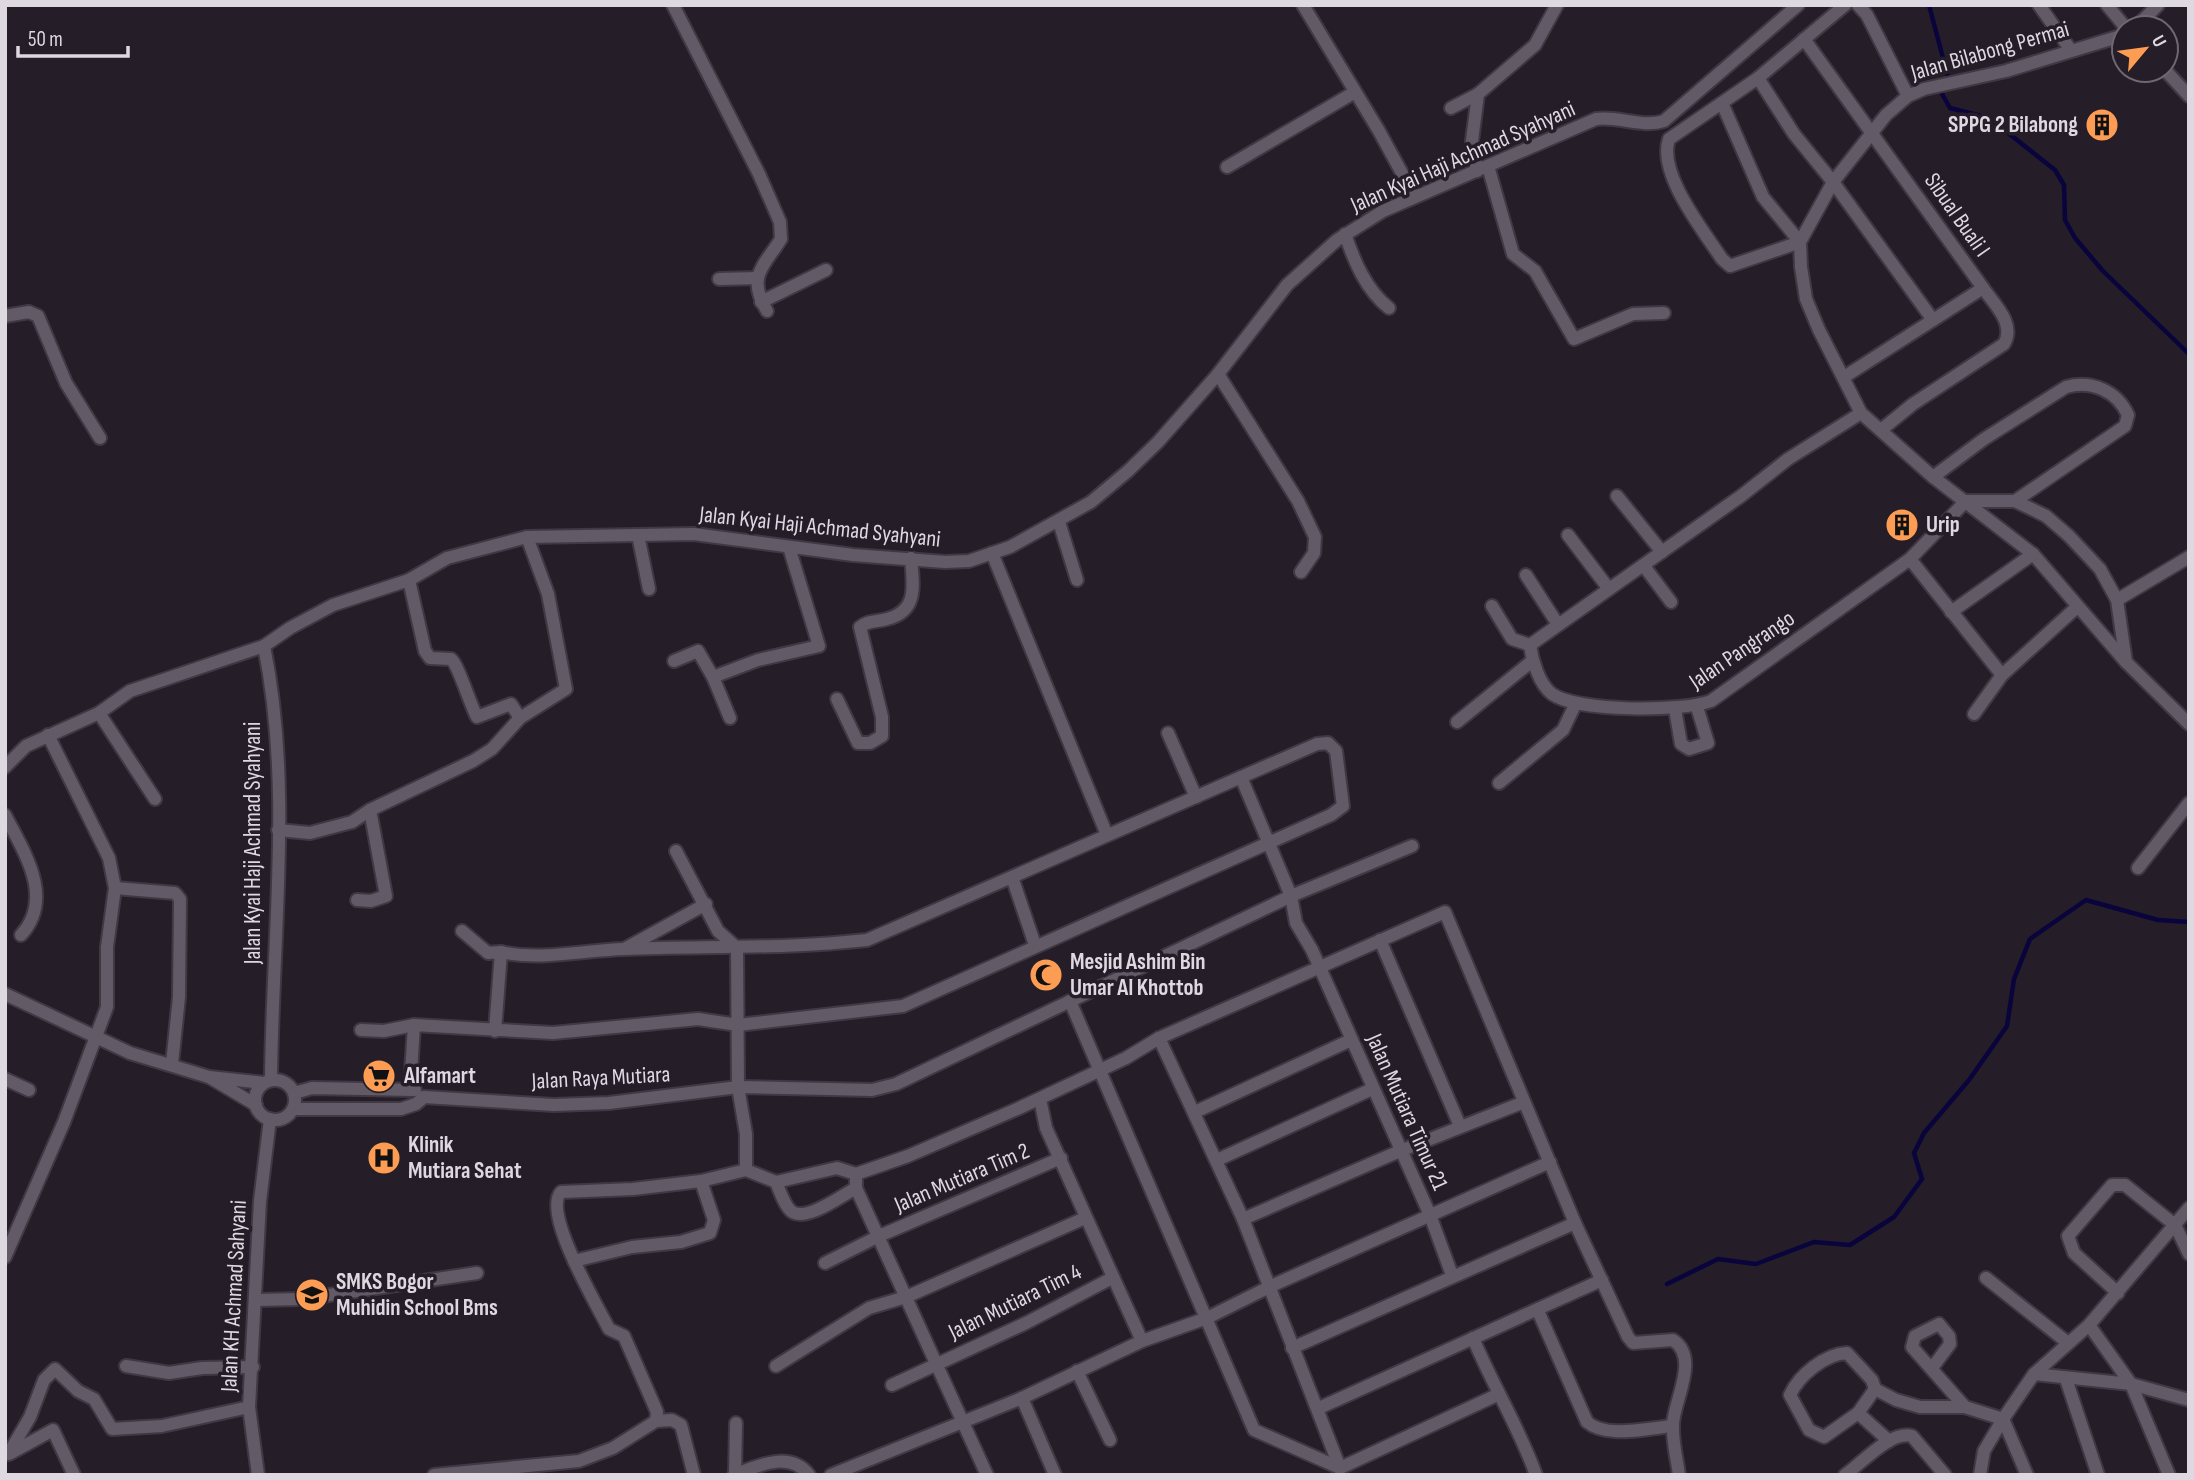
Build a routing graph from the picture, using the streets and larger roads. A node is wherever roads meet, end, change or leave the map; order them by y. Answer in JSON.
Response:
{"nodes":[{"id":1,"x":673,"y":5,"type":"edge"},
{"id":2,"x":1303,"y":5,"type":"edge"},
{"id":3,"x":1558,"y":5,"type":"edge"},
{"id":4,"x":1798,"y":5,"type":"edge"},
{"id":5,"x":1845,"y":5,"type":"edge"},
{"id":6,"x":1858,"y":5,"type":"edge"},
{"id":7,"x":2039,"y":5,"type":"edge"},
{"id":8,"x":1804,"y":39,"type":"junction"},
{"id":9,"x":2110,"y":39,"type":"edge"},
{"id":10,"x":2070,"y":49,"type":"junction"},
{"id":11,"x":1758,"y":78,"type":"junction"},
{"id":12,"x":1354,"y":92,"type":"junction"},
{"id":13,"x":1478,"y":94,"type":"junction"},
{"id":14,"x":1909,"y":96,"type":"junction"},
{"id":15,"x":1722,"y":103,"type":"junction"},
{"id":16,"x":1451,"y":108,"type":"dead end"},
{"id":17,"x":1871,"y":135,"type":"junction"},
{"id":18,"x":1227,"y":167,"type":"dead end"},
{"id":19,"x":1482,"y":169,"type":"junction"},
{"id":20,"x":1833,"y":182,"type":"junction"},
{"id":21,"x":1415,"y":197,"type":"junction"},
{"id":22,"x":1345,"y":233,"type":"junction"},
{"id":23,"x":1800,"y":242,"type":"junction"},
{"id":24,"x":826,"y":270,"type":"dead end"},
{"id":25,"x":758,"y":278,"type":"junction"},
{"id":26,"x":719,"y":279,"type":"dead end"},
{"id":27,"x":1983,"y":288,"type":"junction"},
{"id":28,"x":1389,"y":309,"type":"dead end"},
{"id":29,"x":1664,"y":313,"type":"dead end"},
{"id":30,"x":5,"y":316,"type":"edge"},
{"id":31,"x":1933,"y":320,"type":"junction"},
{"id":32,"x":1218,"y":374,"type":"junction"},
{"id":33,"x":1844,"y":377,"type":"junction"},
{"id":34,"x":1861,"y":413,"type":"junction"},
{"id":35,"x":1881,"y":430,"type":"junction"},
{"id":36,"x":100,"y":438,"type":"dead end"},
{"id":37,"x":1933,"y":477,"type":"junction"},
{"id":38,"x":1617,"y":496,"type":"dead end"},
{"id":39,"x":1966,"y":501,"type":"junction"},
{"id":40,"x":2015,"y":501,"type":"junction"},
{"id":41,"x":1059,"y":522,"type":"junction"},
{"id":42,"x":638,"y":535,"type":"junction"},
{"id":43,"x":1568,"y":535,"type":"dead end"},
{"id":44,"x":527,"y":537,"type":"junction"},
{"id":45,"x":789,"y":547,"type":"junction"},
{"id":46,"x":1662,"y":552,"type":"junction"},
{"id":47,"x":992,"y":553,"type":"junction"},
{"id":48,"x":2033,"y":554,"type":"junction"},
{"id":49,"x":2189,"y":557,"type":"edge"},
{"id":50,"x":911,"y":558,"type":"junction"},
{"id":51,"x":1909,"y":559,"type":"junction"},
{"id":52,"x":1644,"y":566,"type":"junction"},
{"id":53,"x":1301,"y":572,"type":"dead end"},
{"id":54,"x":1526,"y":575,"type":"dead end"},
{"id":55,"x":409,"y":580,"type":"junction"},
{"id":56,"x":1077,"y":580,"type":"dead end"},
{"id":57,"x":649,"y":589,"type":"dead end"},
{"id":58,"x":1609,"y":589,"type":"junction"},
{"id":59,"x":2117,"y":600,"type":"junction"},
{"id":60,"x":1671,"y":602,"type":"dead end"},
{"id":61,"x":1492,"y":606,"type":"dead end"},
{"id":62,"x":2077,"y":607,"type":"junction"},
{"id":63,"x":1951,"y":612,"type":"junction"},
{"id":64,"x":1558,"y":624,"type":"junction"},
{"id":65,"x":1534,"y":642,"type":"junction"},
{"id":66,"x":264,"y":646,"type":"junction"},
{"id":67,"x":674,"y":661,"type":"dead end"},
{"id":68,"x":1532,"y":662,"type":"junction"},
{"id":69,"x":2126,"y":662,"type":"junction"},
{"id":70,"x":2002,"y":675,"type":"junction"},
{"id":71,"x":713,"y":677,"type":"junction"},
{"id":72,"x":837,"y":699,"type":"dead end"},
{"id":73,"x":1576,"y":703,"type":"junction"},
{"id":74,"x":1697,"y":706,"type":"junction"},
{"id":75,"x":1675,"y":709,"type":"junction"},
{"id":76,"x":99,"y":713,"type":"junction"},
{"id":77,"x":1974,"y":714,"type":"dead end"},
{"id":78,"x":520,"y":718,"type":"junction"},
{"id":79,"x":730,"y":718,"type":"dead end"},
{"id":80,"x":1457,"y":722,"type":"dead end"},
{"id":81,"x":2188,"y":723,"type":"edge"},
{"id":82,"x":1168,"y":733,"type":"dead end"},
{"id":83,"x":48,"y":735,"type":"junction"},
{"id":84,"x":5,"y":767,"type":"edge"},
{"id":85,"x":1241,"y":777,"type":"junction"},
{"id":86,"x":1499,"y":783,"type":"dead end"},
{"id":87,"x":1196,"y":797,"type":"junction"},
{"id":88,"x":155,"y":799,"type":"dead end"},
{"id":89,"x":2189,"y":803,"type":"edge"},
{"id":90,"x":370,"y":810,"type":"junction"},
{"id":91,"x":5,"y":815,"type":"edge"},
{"id":92,"x":278,"y":831,"type":"junction"},
{"id":93,"x":1107,"y":835,"type":"junction"},
{"id":94,"x":1267,"y":842,"type":"junction"},
{"id":95,"x":1412,"y":846,"type":"dead end"},
{"id":96,"x":676,"y":851,"type":"dead end"},
{"id":97,"x":2138,"y":868,"type":"dead end"},
{"id":98,"x":1012,"y":877,"type":"junction"},
{"id":99,"x":115,"y":888,"type":"junction"},
{"id":100,"x":1291,"y":896,"type":"junction"},
{"id":101,"x":357,"y":900,"type":"dead end"},
{"id":102,"x":706,"y":904,"type":"junction"},
{"id":103,"x":462,"y":931,"type":"dead end"},
{"id":104,"x":21,"y":936,"type":"dead end"},
{"id":105,"x":1380,"y":940,"type":"junction"},
{"id":106,"x":1035,"y":946,"type":"junction"},
{"id":107,"x":737,"y":948,"type":"junction"},
{"id":108,"x":624,"y":949,"type":"junction"},
{"id":109,"x":501,"y":953,"type":"junction"},
{"id":110,"x":1319,"y":968,"type":"junction"},
{"id":111,"x":5,"y":994,"type":"edge"},
{"id":112,"x":1070,"y":1000,"type":"junction"},
{"id":113,"x":414,"y":1025,"type":"junction"},
{"id":114,"x":738,"y":1025,"type":"junction"},
{"id":115,"x":360,"y":1030,"type":"dead end"},
{"id":116,"x":495,"y":1031,"type":"junction"},
{"id":117,"x":97,"y":1035,"type":"junction"},
{"id":118,"x":1159,"y":1038,"type":"junction"},
{"id":119,"x":1351,"y":1040,"type":"junction"},
{"id":120,"x":172,"y":1064,"type":"junction"},
{"id":121,"x":1099,"y":1070,"type":"junction"},
{"id":122,"x":209,"y":1077,"type":"junction"},
{"id":123,"x":5,"y":1079,"type":"edge"},
{"id":124,"x":268,"y":1082,"type":"junction"},
{"id":125,"x":738,"y":1087,"type":"junction"},
{"id":126,"x":410,"y":1089,"type":"junction"},
{"id":127,"x":1372,"y":1089,"type":"junction"},
{"id":128,"x":29,"y":1090,"type":"dead end"},
{"id":129,"x":294,"y":1093,"type":"junction"},
{"id":130,"x":424,"y":1097,"type":"junction"},
{"id":131,"x":1040,"y":1099,"type":"junction"},
{"id":132,"x":1524,"y":1102,"type":"junction"},
{"id":133,"x":256,"y":1105,"type":"junction"},
{"id":134,"x":293,"y":1109,"type":"junction"},
{"id":135,"x":1195,"y":1112,"type":"junction"},
{"id":136,"x":270,"y":1119,"type":"junction"},
{"id":137,"x":1460,"y":1126,"type":"junction"},
{"id":138,"x":1400,"y":1151,"type":"junction"},
{"id":139,"x":1061,"y":1158,"type":"junction"},
{"id":140,"x":1217,"y":1160,"type":"junction"},
{"id":141,"x":1550,"y":1162,"type":"junction"},
{"id":142,"x":746,"y":1170,"type":"junction"},
{"id":143,"x":856,"y":1174,"type":"junction"},
{"id":144,"x":701,"y":1181,"type":"junction"},
{"id":145,"x":776,"y":1182,"type":"junction"},
{"id":146,"x":856,"y":1188,"type":"junction"},
{"id":147,"x":2189,"y":1208,"type":"edge"},
{"id":148,"x":1430,"y":1215,"type":"junction"},
{"id":149,"x":1085,"y":1218,"type":"junction"},
{"id":150,"x":1243,"y":1219,"type":"junction"},
{"id":151,"x":1575,"y":1223,"type":"junction"},
{"id":152,"x":2175,"y":1225,"type":"junction"},
{"id":153,"x":879,"y":1236,"type":"junction"},
{"id":154,"x":2189,"y":1254,"type":"edge"},
{"id":155,"x":5,"y":1257,"type":"edge"},
{"id":156,"x":574,"y":1261,"type":"junction"},
{"id":157,"x":825,"y":1263,"type":"dead end"},
{"id":158,"x":477,"y":1273,"type":"dead end"},
{"id":159,"x":1452,"y":1275,"type":"junction"},
{"id":160,"x":1112,"y":1278,"type":"junction"},
{"id":161,"x":1986,"y":1278,"type":"dead end"},
{"id":162,"x":1602,"y":1280,"type":"junction"},
{"id":163,"x":1271,"y":1286,"type":"junction"},
{"id":164,"x":2118,"y":1293,"type":"junction"},
{"id":165,"x":906,"y":1297,"type":"junction"},
{"id":166,"x":257,"y":1300,"type":"junction"},
{"id":167,"x":1538,"y":1311,"type":"junction"},
{"id":168,"x":1207,"y":1318,"type":"junction"},
{"id":169,"x":2089,"y":1325,"type":"junction"},
{"id":170,"x":1472,"y":1338,"type":"junction"},
{"id":171,"x":1142,"y":1341,"type":"junction"},
{"id":172,"x":2068,"y":1343,"type":"junction"},
{"id":173,"x":1292,"y":1348,"type":"junction"},
{"id":174,"x":935,"y":1364,"type":"junction"},
{"id":175,"x":126,"y":1366,"type":"dead end"},
{"id":176,"x":776,"y":1366,"type":"dead end"},
{"id":177,"x":253,"y":1367,"type":"junction"},
{"id":178,"x":1932,"y":1368,"type":"dead end"},
{"id":179,"x":1077,"y":1371,"type":"junction"},
{"id":180,"x":2034,"y":1374,"type":"junction"},
{"id":181,"x":2066,"y":1379,"type":"junction"},
{"id":182,"x":2131,"y":1384,"type":"junction"},
{"id":183,"x":892,"y":1385,"type":"dead end"},
{"id":184,"x":1875,"y":1389,"type":"junction"},
{"id":185,"x":1497,"y":1395,"type":"junction"},
{"id":186,"x":1022,"y":1398,"type":"junction"},
{"id":187,"x":2189,"y":1400,"type":"edge"},
{"id":188,"x":249,"y":1407,"type":"junction"},
{"id":189,"x":1965,"y":1407,"type":"junction"},
{"id":190,"x":1319,"y":1408,"type":"junction"},
{"id":191,"x":1858,"y":1412,"type":"junction"},
{"id":192,"x":2003,"y":1419,"type":"junction"},
{"id":193,"x":960,"y":1420,"type":"junction"},
{"id":194,"x":656,"y":1422,"type":"junction"},
{"id":195,"x":736,"y":1423,"type":"dead end"},
{"id":196,"x":1672,"y":1426,"type":"junction"},
{"id":197,"x":1110,"y":1440,"type":"dead end"},
{"id":198,"x":1889,"y":1441,"type":"junction"},
{"id":199,"x":7,"y":1454,"type":"edge"},
{"id":200,"x":1340,"y":1468,"type":"junction"},
{"id":201,"x":74,"y":1475,"type":"edge"},
{"id":202,"x":258,"y":1475,"type":"edge"},
{"id":203,"x":434,"y":1475,"type":"edge"},
{"id":204,"x":694,"y":1475,"type":"edge"},
{"id":205,"x":734,"y":1475,"type":"edge"},
{"id":206,"x":809,"y":1475,"type":"edge"},
{"id":207,"x":831,"y":1475,"type":"edge"},
{"id":208,"x":987,"y":1475,"type":"edge"},
{"id":209,"x":1055,"y":1475,"type":"edge"},
{"id":210,"x":1536,"y":1475,"type":"edge"},
{"id":211,"x":1679,"y":1475,"type":"edge"},
{"id":212,"x":1845,"y":1475,"type":"edge"},
{"id":213,"x":1945,"y":1475,"type":"edge"},
{"id":214,"x":1980,"y":1475,"type":"edge"},
{"id":215,"x":2027,"y":1475,"type":"edge"},
{"id":216,"x":2098,"y":1475,"type":"edge"},
{"id":217,"x":2169,"y":1475,"type":"edge"}],
"edges":[{"from":1,"to":25,"type":"street"},
{"from":2,"to":12,"type":"street"},
{"from":3,"to":13,"type":"street"},
{"from":4,"to":19,"type":"street","name":"Jalan Kyai Haji Achmad Syahyani"},
{"from":5,"to":8,"type":"street"},
{"from":6,"to":14,"type":"street"},
{"from":7,"to":10,"type":"street"},
{"from":8,"to":11,"type":"street"},
{"from":8,"to":17,"type":"street","name":"Sibual Buali I"},
{"from":9,"to":10,"type":"street","name":"Jalan Bilabong Permai"},
{"from":10,"to":14,"type":"street","name":"Jalan Bilabong Permai"},
{"from":11,"to":15,"type":"street"},
{"from":11,"to":20,"type":"street"},
{"from":12,"to":18,"type":"street"},
{"from":12,"to":21,"type":"street"},
{"from":13,"to":16,"type":"street"},
{"from":13,"to":19,"type":"street"},
{"from":14,"to":17,"type":"street","name":"Jalan Bilabong Permai"},
{"from":15,"to":23,"type":"street"},
{"from":15,"to":23,"type":"street"},
{"from":17,"to":20,"type":"street","name":"Jalan Bilabong Permai"},
{"from":17,"to":27,"type":"street","name":"Sibual Buali I"},
{"from":19,"to":21,"type":"street","name":"Jalan Kyai Haji Achmad Syahyani"},
{"from":19,"to":29,"type":"street"},
{"from":20,"to":23,"type":"street","name":"Jalan Bilabong Permai"},
{"from":20,"to":31,"type":"street"},
{"from":21,"to":22,"type":"street","name":"Jalan Kyai Haji Achmad Syahyani"},
{"from":22,"to":28,"type":"street"},
{"from":22,"to":32,"type":"street","name":"Jalan Kyai Haji Achmad Syahyani"},
{"from":23,"to":33,"type":"street"},
{"from":24,"to":25,"type":"street"},
{"from":25,"to":26,"type":"street"},
{"from":27,"to":31,"type":"street"},
{"from":27,"to":35,"type":"street","name":"Sibual Buali I"},
{"from":30,"to":36,"type":"street"},
{"from":31,"to":33,"type":"street"},
{"from":32,"to":41,"type":"street","name":"Jalan Kyai Haji Achmad Syahyani"},
{"from":32,"to":53,"type":"street"},
{"from":33,"to":34,"type":"street"},
{"from":34,"to":35,"type":"street"},
{"from":34,"to":46,"type":"street"},
{"from":35,"to":37,"type":"street"},
{"from":37,"to":39,"type":"street"},
{"from":37,"to":40,"type":"street"},
{"from":38,"to":46,"type":"street"},
{"from":39,"to":40,"type":"street"},
{"from":39,"to":48,"type":"street"},
{"from":39,"to":51,"type":"street","name":"Jalan Pangrango"},
{"from":40,"to":59,"type":"street"},
{"from":41,"to":47,"type":"street","name":"Jalan Kyai Haji Achmad Syahyani"},
{"from":41,"to":56,"type":"street"},
{"from":42,"to":44,"type":"street","name":"Jalan Kyai Haji Achmad Syahyani"},
{"from":42,"to":45,"type":"street","name":"Jalan Kyai Haji Achmad Syahyani"},
{"from":42,"to":57,"type":"street"},
{"from":43,"to":58,"type":"street"},
{"from":44,"to":55,"type":"street","name":"Jalan Kyai Haji Achmad Syahyani"},
{"from":44,"to":78,"type":"street"},
{"from":45,"to":50,"type":"street","name":"Jalan Kyai Haji Achmad Syahyani"},
{"from":45,"to":71,"type":"street"},
{"from":46,"to":52,"type":"street"},
{"from":47,"to":50,"type":"street","name":"Jalan Kyai Haji Achmad Syahyani"},
{"from":47,"to":93,"type":"street"},
{"from":48,"to":62,"type":"street"},
{"from":48,"to":63,"type":"street"},
{"from":49,"to":59,"type":"street"},
{"from":50,"to":72,"type":"street"},
{"from":51,"to":63,"type":"street"},
{"from":51,"to":74,"type":"street","name":"Jalan Pangrango"},
{"from":52,"to":58,"type":"street"},
{"from":52,"to":60,"type":"street"},
{"from":54,"to":64,"type":"street"},
{"from":55,"to":66,"type":"street","name":"Jalan Kyai Haji Achmad Syahyani"},
{"from":55,"to":78,"type":"street"},
{"from":58,"to":64,"type":"street"},
{"from":59,"to":69,"type":"street"},
{"from":61,"to":65,"type":"street"},
{"from":62,"to":69,"type":"street"},
{"from":62,"to":70,"type":"street"},
{"from":63,"to":70,"type":"street"},
{"from":64,"to":65,"type":"street"},
{"from":65,"to":68,"type":"street","name":"Jalan Pangrango"},
{"from":66,"to":76,"type":"street"},
{"from":66,"to":92,"type":"street","name":"Jalan Kyai Haji Achmad Syahyani"},
{"from":67,"to":71,"type":"street"},
{"from":68,"to":73,"type":"street","name":"Jalan Pangrango"},
{"from":68,"to":80,"type":"street"},
{"from":69,"to":81,"type":"street"},
{"from":70,"to":77,"type":"street"},
{"from":71,"to":79,"type":"street"},
{"from":73,"to":75,"type":"street","name":"Jalan Pangrango"},
{"from":73,"to":86,"type":"street"},
{"from":74,"to":75,"type":"street","name":"Jalan Pangrango"},
{"from":74,"to":75,"type":"street"},
{"from":76,"to":83,"type":"street"},
{"from":76,"to":88,"type":"street"},
{"from":78,"to":90,"type":"street"},
{"from":82,"to":87,"type":"street"},
{"from":83,"to":84,"type":"street"},
{"from":83,"to":99,"type":"street"},
{"from":85,"to":87,"type":"street"},
{"from":85,"to":94,"type":"street","name":"Jalan Mutiara Timur 21"},
{"from":85,"to":94,"type":"street"},
{"from":87,"to":93,"type":"street"},
{"from":89,"to":97,"type":"street"},
{"from":90,"to":92,"type":"street"},
{"from":90,"to":101,"type":"street"},
{"from":91,"to":104,"type":"street"},
{"from":92,"to":124,"type":"street","name":"Jalan Kyai Haji Achmad Syahyani"},
{"from":93,"to":98,"type":"street"},
{"from":94,"to":100,"type":"street","name":"Jalan Mutiara Timur 21"},
{"from":94,"to":106,"type":"street"},
{"from":95,"to":100,"type":"street","name":"Jalan Raya Mutiara"},
{"from":96,"to":102,"type":"street"},
{"from":98,"to":106,"type":"street"},
{"from":98,"to":107,"type":"street"},
{"from":99,"to":117,"type":"street"},
{"from":99,"to":120,"type":"street"},
{"from":100,"to":110,"type":"street","name":"Jalan Mutiara Timur 21"},
{"from":100,"to":112,"type":"street","name":"Jalan Raya Mutiara"},
{"from":102,"to":107,"type":"street"},
{"from":102,"to":108,"type":"street"},
{"from":103,"to":109,"type":"street"},
{"from":105,"to":110,"type":"street"},
{"from":105,"to":132,"type":"street"},
{"from":105,"to":137,"type":"street"},
{"from":106,"to":114,"type":"street"},
{"from":107,"to":108,"type":"street"},
{"from":107,"to":114,"type":"street"},
{"from":108,"to":109,"type":"street"},
{"from":109,"to":116,"type":"street"},
{"from":110,"to":118,"type":"street"},
{"from":110,"to":119,"type":"street","name":"Jalan Mutiara Timur 21"},
{"from":111,"to":117,"type":"street"},
{"from":112,"to":121,"type":"street"},
{"from":112,"to":125,"type":"street","name":"Jalan Raya Mutiara"},
{"from":113,"to":115,"type":"street"},
{"from":113,"to":116,"type":"street"},
{"from":113,"to":126,"type":"street"},
{"from":114,"to":116,"type":"street"},
{"from":114,"to":125,"type":"street"},
{"from":117,"to":120,"type":"street"},
{"from":117,"to":155,"type":"street"},
{"from":118,"to":121,"type":"street"},
{"from":118,"to":135,"type":"street"},
{"from":119,"to":127,"type":"street","name":"Jalan Mutiara Timur 21"},
{"from":119,"to":135,"type":"street"},
{"from":120,"to":122,"type":"street"},
{"from":121,"to":131,"type":"street"},
{"from":121,"to":168,"type":"street"},
{"from":122,"to":124,"type":"street"},
{"from":122,"to":133,"type":"street"},
{"from":123,"to":128,"type":"street"},
{"from":124,"to":129,"type":"street"},
{"from":124,"to":133,"type":"street"},
{"from":125,"to":130,"type":"street","name":"Jalan Raya Mutiara"},
{"from":125,"to":142,"type":"street"},
{"from":126,"to":129,"type":"street"},
{"from":126,"to":130,"type":"street"},
{"from":127,"to":138,"type":"street","name":"Jalan Mutiara Timur 21"},
{"from":127,"to":140,"type":"street"},
{"from":129,"to":134,"type":"street"},
{"from":130,"to":134,"type":"street"},
{"from":131,"to":139,"type":"street"},
{"from":131,"to":143,"type":"street"},
{"from":132,"to":137,"type":"street"},
{"from":132,"to":141,"type":"street"},
{"from":133,"to":136,"type":"street"},
{"from":134,"to":136,"type":"street"},
{"from":135,"to":140,"type":"street"},
{"from":136,"to":166,"type":"street","name":"Jalan KH Achmad Sahyani"},
{"from":137,"to":138,"type":"street"},
{"from":138,"to":148,"type":"street","name":"Jalan Mutiara Timur 21"},
{"from":138,"to":150,"type":"street"},
{"from":139,"to":149,"type":"street"},
{"from":139,"to":153,"type":"street","name":"Jalan Mutiara Tim 2"},
{"from":140,"to":150,"type":"street"},
{"from":141,"to":148,"type":"street"},
{"from":141,"to":151,"type":"street"},
{"from":142,"to":144,"type":"street"},
{"from":142,"to":145,"type":"street"},
{"from":143,"to":145,"type":"street"},
{"from":143,"to":146,"type":"street"},
{"from":144,"to":156,"type":"street"},
{"from":144,"to":156,"type":"street"},
{"from":145,"to":146,"type":"street"},
{"from":146,"to":153,"type":"street"},
{"from":147,"to":152,"type":"street"},
{"from":148,"to":159,"type":"street","name":"Jalan Mutiara Timur 21"},
{"from":148,"to":163,"type":"street"},
{"from":149,"to":160,"type":"street"},
{"from":149,"to":165,"type":"street"},
{"from":150,"to":163,"type":"street"},
{"from":151,"to":159,"type":"street"},
{"from":151,"to":162,"type":"street"},
{"from":152,"to":154,"type":"street"},
{"from":152,"to":164,"type":"street"},
{"from":152,"to":164,"type":"street"},
{"from":153,"to":157,"type":"street","name":"Jalan Mutiara Tim 2"},
{"from":153,"to":165,"type":"street"},
{"from":156,"to":194,"type":"street"},
{"from":158,"to":166,"type":"street"},
{"from":159,"to":173,"type":"street"},
{"from":160,"to":171,"type":"street"},
{"from":160,"to":174,"type":"street","name":"Jalan Mutiara Tim 4"},
{"from":161,"to":172,"type":"street"},
{"from":162,"to":167,"type":"street"},
{"from":162,"to":196,"type":"street"},
{"from":163,"to":168,"type":"street"},
{"from":163,"to":173,"type":"street"},
{"from":164,"to":169,"type":"street"},
{"from":165,"to":174,"type":"street"},
{"from":165,"to":176,"type":"street"},
{"from":166,"to":177,"type":"street","name":"Jalan KH Achmad Sahyani"},
{"from":167,"to":170,"type":"street"},
{"from":167,"to":196,"type":"street"},
{"from":168,"to":171,"type":"street"},
{"from":168,"to":200,"type":"street"},
{"from":169,"to":172,"type":"street"},
{"from":169,"to":182,"type":"street"},
{"from":170,"to":185,"type":"street"},
{"from":170,"to":190,"type":"street"},
{"from":171,"to":179,"type":"street"},
{"from":172,"to":180,"type":"street"},
{"from":173,"to":190,"type":"street"},
{"from":174,"to":183,"type":"street","name":"Jalan Mutiara Tim 4"},
{"from":174,"to":193,"type":"street"},
{"from":175,"to":177,"type":"street"},
{"from":177,"to":188,"type":"street","name":"Jalan KH Achmad Sahyani"},
{"from":178,"to":189,"type":"street"},
{"from":179,"to":186,"type":"street"},
{"from":179,"to":197,"type":"street"},
{"from":180,"to":181,"type":"street"},
{"from":180,"to":192,"type":"street"},
{"from":181,"to":182,"type":"street"},
{"from":181,"to":216,"type":"street"},
{"from":182,"to":187,"type":"street"},
{"from":182,"to":217,"type":"street"},
{"from":184,"to":189,"type":"street"},
{"from":184,"to":191,"type":"street"},
{"from":184,"to":191,"type":"street"},
{"from":185,"to":200,"type":"street"},
{"from":185,"to":210,"type":"street"},
{"from":186,"to":193,"type":"street"},
{"from":186,"to":209,"type":"street"},
{"from":188,"to":199,"type":"street"},
{"from":188,"to":202,"type":"street","name":"Jalan KH Achmad Sahyani"},
{"from":189,"to":192,"type":"street"},
{"from":190,"to":200,"type":"street"},
{"from":191,"to":198,"type":"street"},
{"from":192,"to":214,"type":"street"},
{"from":192,"to":215,"type":"street"},
{"from":193,"to":207,"type":"street"},
{"from":193,"to":208,"type":"street"},
{"from":194,"to":203,"type":"street"},
{"from":194,"to":204,"type":"street"},
{"from":195,"to":205,"type":"street"},
{"from":196,"to":211,"type":"street"},
{"from":198,"to":212,"type":"street"},
{"from":198,"to":213,"type":"street"},
{"from":199,"to":201,"type":"street"},
{"from":205,"to":206,"type":"street"}]}
